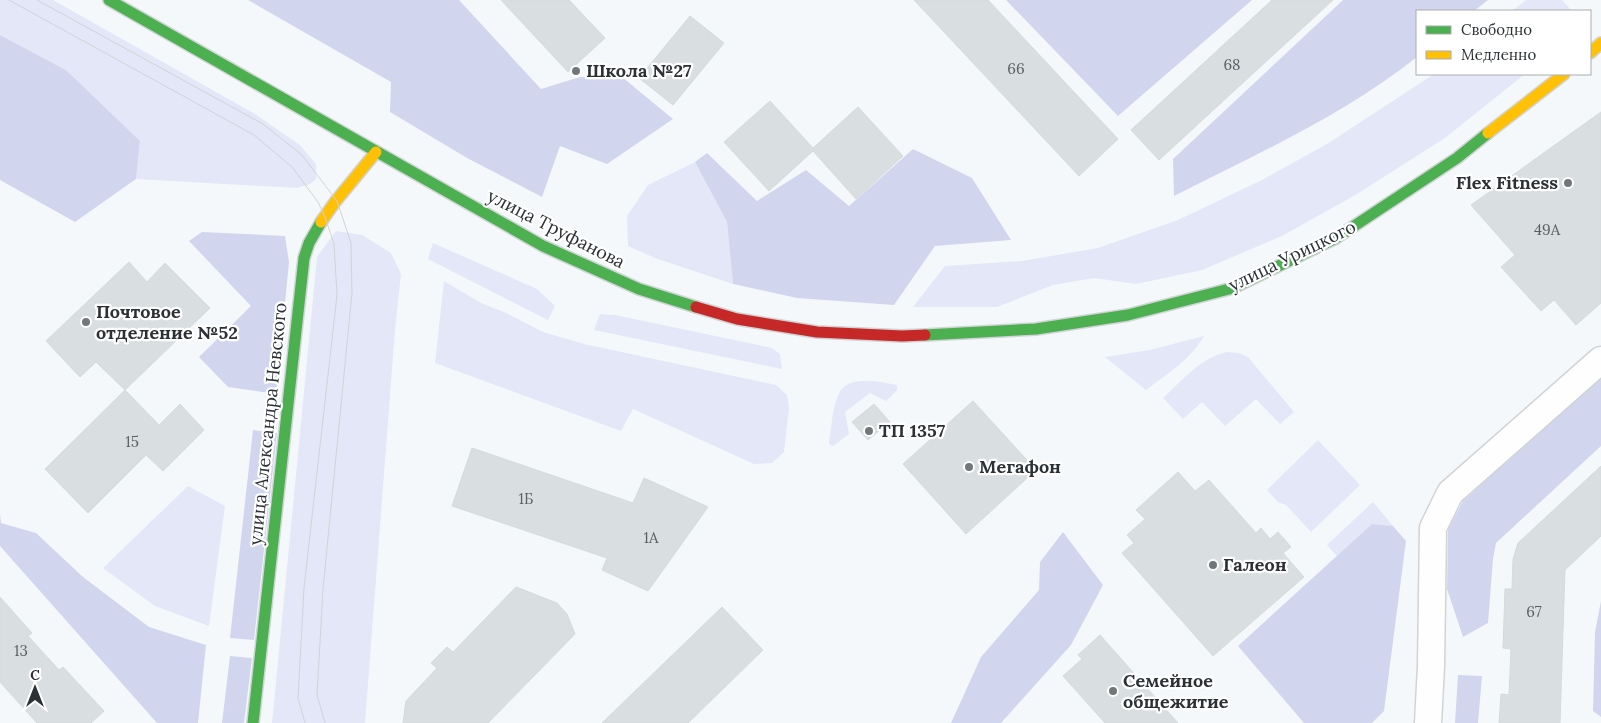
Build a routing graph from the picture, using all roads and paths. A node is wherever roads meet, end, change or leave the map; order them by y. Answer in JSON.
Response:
{"nodes":[{"id":1,"x":109,"y":0,"type":"edge"},
{"id":2,"x":1601,"y":43,"type":"edge"},
{"id":3,"x":1591,"y":52,"type":"edge"},
{"id":4,"x":1563,"y":75,"type":"edge"},
{"id":5,"x":376,"y":152,"type":"junction"},
{"id":6,"x":1036,"y":329,"type":"joint"},
{"id":7,"x":1601,"y":360,"type":"edge"},
{"id":8,"x":253,"y":723,"type":"edge"},
{"id":9,"x":1428,"y":723,"type":"edge"}],
"edges":[{"from":1,"to":5,"type":"street","name":"улица Труфанова"},
{"from":2,"to":3,"type":"street"},
{"from":4,"to":6,"type":"street","name":"улица Урицкого"},
{"from":5,"to":6,"type":"street","name":"улица Труфанова"},
{"from":5,"to":8,"type":"street","name":"улица Александра Невского"},
{"from":7,"to":9,"type":"street"}]}
